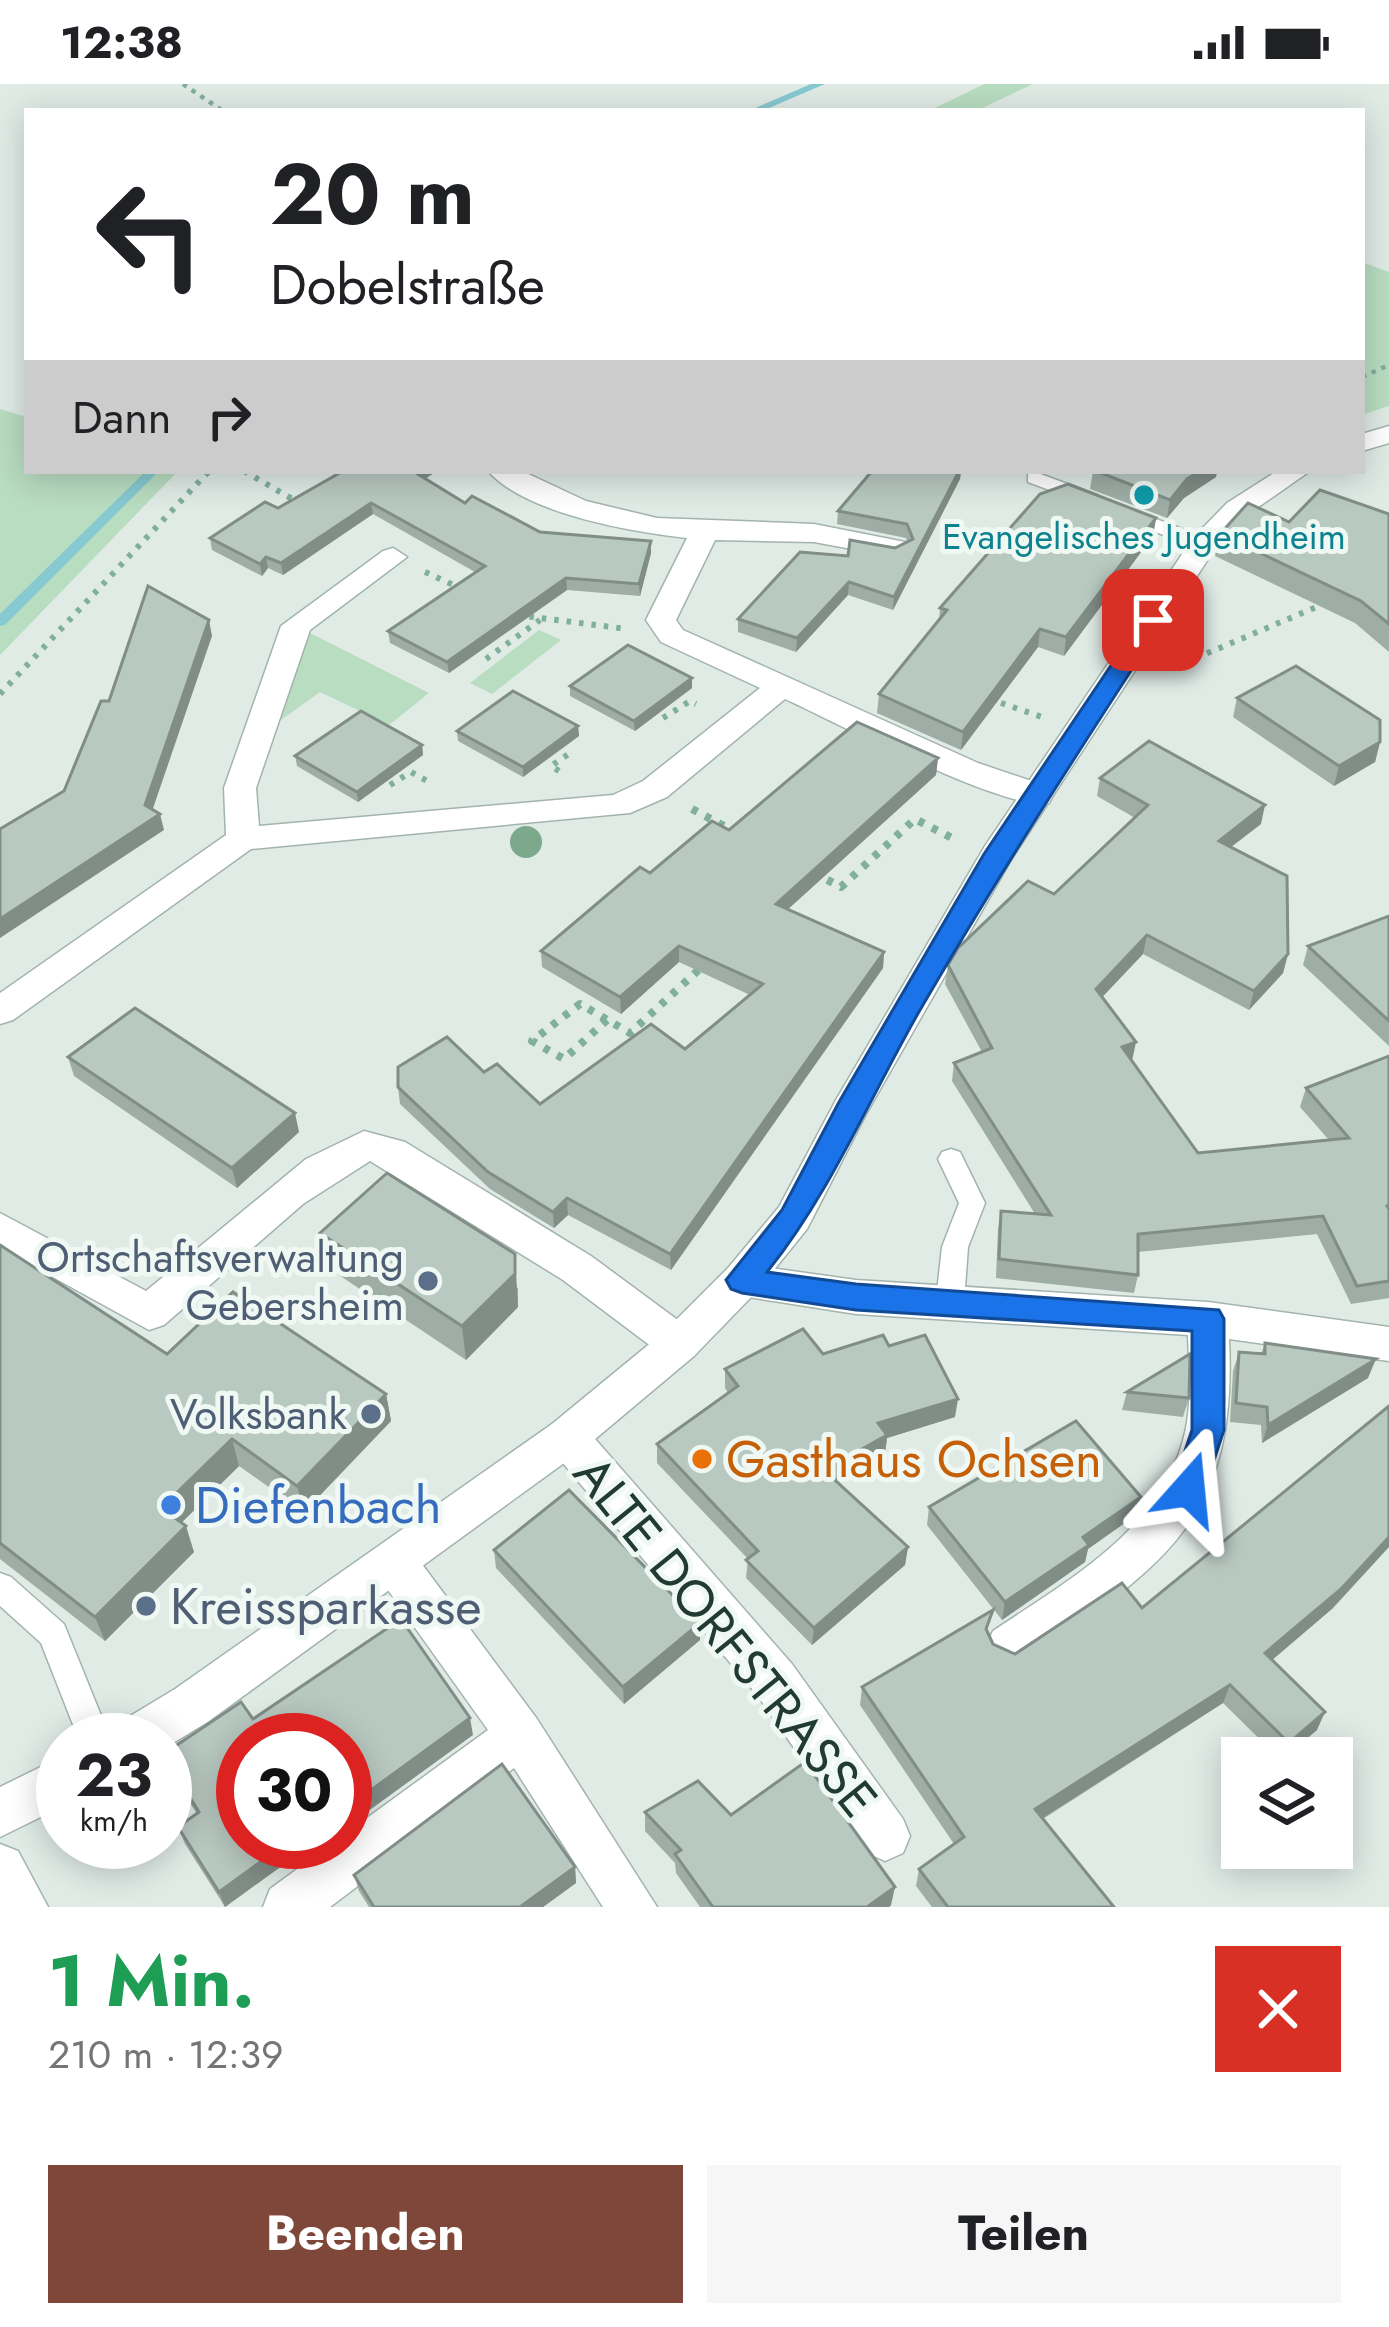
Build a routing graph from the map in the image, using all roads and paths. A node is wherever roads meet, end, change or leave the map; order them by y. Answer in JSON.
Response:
{"nodes":[{"id":1,"x":184,"y":84,"type":"edge"},
{"id":2,"x":219,"y":108,"type":"edge"},
{"id":3,"x":206,"y":474,"type":"edge"},
{"id":4,"x":249,"y":474,"type":"edge"},
{"id":5,"x":507,"y":474,"type":"edge"},
{"id":6,"x":1291,"y":474,"type":"edge"},
{"id":7,"x":1035,"y":478,"type":"dead end"},
{"id":8,"x":319,"y":514,"type":"edge"},
{"id":9,"x":705,"y":531,"type":"junction"},
{"id":10,"x":1203,"y":544,"type":"junction"},
{"id":11,"x":895,"y":548,"type":"edge"},
{"id":12,"x":393,"y":557,"type":"joint"},
{"id":13,"x":479,"y":597,"type":"edge"},
{"id":14,"x":1336,"y":599,"type":"edge"},
{"id":15,"x":500,"y":607,"type":"edge"},
{"id":16,"x":542,"y":620,"type":"junction"},
{"id":17,"x":664,"y":627,"type":"junction"},
{"id":18,"x":486,"y":658,"type":"dead end"},
{"id":19,"x":1184,"y":663,"type":"dead end"},
{"id":20,"x":781,"y":687,"type":"junction"},
{"id":21,"x":0,"y":694,"type":"edge"},
{"id":22,"x":655,"y":789,"type":"junction"},
{"id":23,"x":1036,"y":795,"type":"junction"},
{"id":24,"x":243,"y":839,"type":"junction"},
{"id":25,"x":959,"y":842,"type":"dead end"},
{"id":26,"x":758,"y":843,"type":"edge"},
{"id":27,"x":799,"y":865,"type":"edge"},
{"id":28,"x":819,"y":876,"type":"junction"},
{"id":29,"x":803,"y":891,"type":"edge"},
{"id":30,"x":712,"y":958,"type":"edge"},
{"id":31,"x":0,"y":1010,"type":"edge"},
{"id":32,"x":607,"y":1019,"type":"junction"},
{"id":33,"x":951,"y":1159,"type":"dead end"},
{"id":34,"x":0,"y":1229,"type":"edge"},
{"id":35,"x":742,"y":1280,"type":"junction"},
{"id":36,"x":950,"y":1301,"type":"junction"},
{"id":37,"x":1208,"y":1319,"type":"junction"},
{"id":38,"x":679,"y":1344,"type":"junction"},
{"id":39,"x":1389,"y":1344,"type":"edge"},
{"id":40,"x":567,"y":1437,"type":"junction"},
{"id":41,"x":394,"y":1562,"type":"junction"},
{"id":42,"x":0,"y":1587,"type":"edge"},
{"id":43,"x":1009,"y":1646,"type":"edge"},
{"id":44,"x":84,"y":1713,"type":"edge"},
{"id":45,"x":179,"y":1713,"type":"edge"},
{"id":46,"x":520,"y":1735,"type":"junction"},
{"id":47,"x":36,"y":1794,"type":"edge"},
{"id":48,"x":0,"y":1813,"type":"edge"},
{"id":49,"x":885,"y":1836,"type":"dead end"},
{"id":50,"x":0,"y":1869,"type":"edge"},
{"id":51,"x":22,"y":1907,"type":"edge"},
{"id":52,"x":288,"y":1907,"type":"edge"},
{"id":53,"x":632,"y":1907,"type":"edge"}],
"edges":[{"from":1,"to":2,"type":"path"},
{"from":3,"to":21,"type":"path"},
{"from":4,"to":8,"type":"path"},
{"from":5,"to":9,"type":"street"},
{"from":6,"to":10,"type":"street","name":"ALTE DORFSTRASSE"},
{"from":7,"to":10,"type":"lane"},
{"from":9,"to":11,"type":"street"},
{"from":9,"to":17,"type":"street"},
{"from":10,"to":23,"type":"street","name":"ALTE DORFSTRASSE"},
{"from":12,"to":13,"type":"path"},
{"from":12,"to":24,"type":"street"},
{"from":14,"to":19,"type":"path"},
{"from":15,"to":16,"type":"path"},
{"from":16,"to":17,"type":"path"},
{"from":16,"to":18,"type":"path"},
{"from":17,"to":20,"type":"street"},
{"from":20,"to":22,"type":"street"},
{"from":20,"to":23,"type":"street"},
{"from":22,"to":24,"type":"street"},
{"from":22,"to":26,"type":"path"},
{"from":23,"to":35,"type":"street","name":"ALTE DORFSTRASSE"},
{"from":24,"to":31,"type":"street"},
{"from":25,"to":28,"type":"path"},
{"from":27,"to":28,"type":"path"},
{"from":28,"to":29,"type":"path"},
{"from":30,"to":32,"type":"path"},
{"from":32,"to":32,"type":"path"},
{"from":33,"to":36,"type":"lane"},
{"from":34,"to":38,"type":"street"},
{"from":35,"to":36,"type":"street"},
{"from":35,"to":38,"type":"street","name":"ALTE DORFSTRASSE"},
{"from":36,"to":37,"type":"street"},
{"from":37,"to":39,"type":"street"},
{"from":37,"to":43,"type":"street"},
{"from":38,"to":40,"type":"street","name":"ALTE DORFSTRASSE"},
{"from":40,"to":41,"type":"street","name":"ALTE DORFSTRASSE"},
{"from":40,"to":49,"type":"street","name":"ALTE DORFSTRASSE"},
{"from":41,"to":45,"type":"street","name":"ALTE DORFSTRASSE"},
{"from":41,"to":46,"type":"street"},
{"from":42,"to":44,"type":"lane"},
{"from":46,"to":52,"type":"street"},
{"from":46,"to":53,"type":"street"},
{"from":47,"to":48,"type":"street"},
{"from":50,"to":51,"type":"street"}]}
